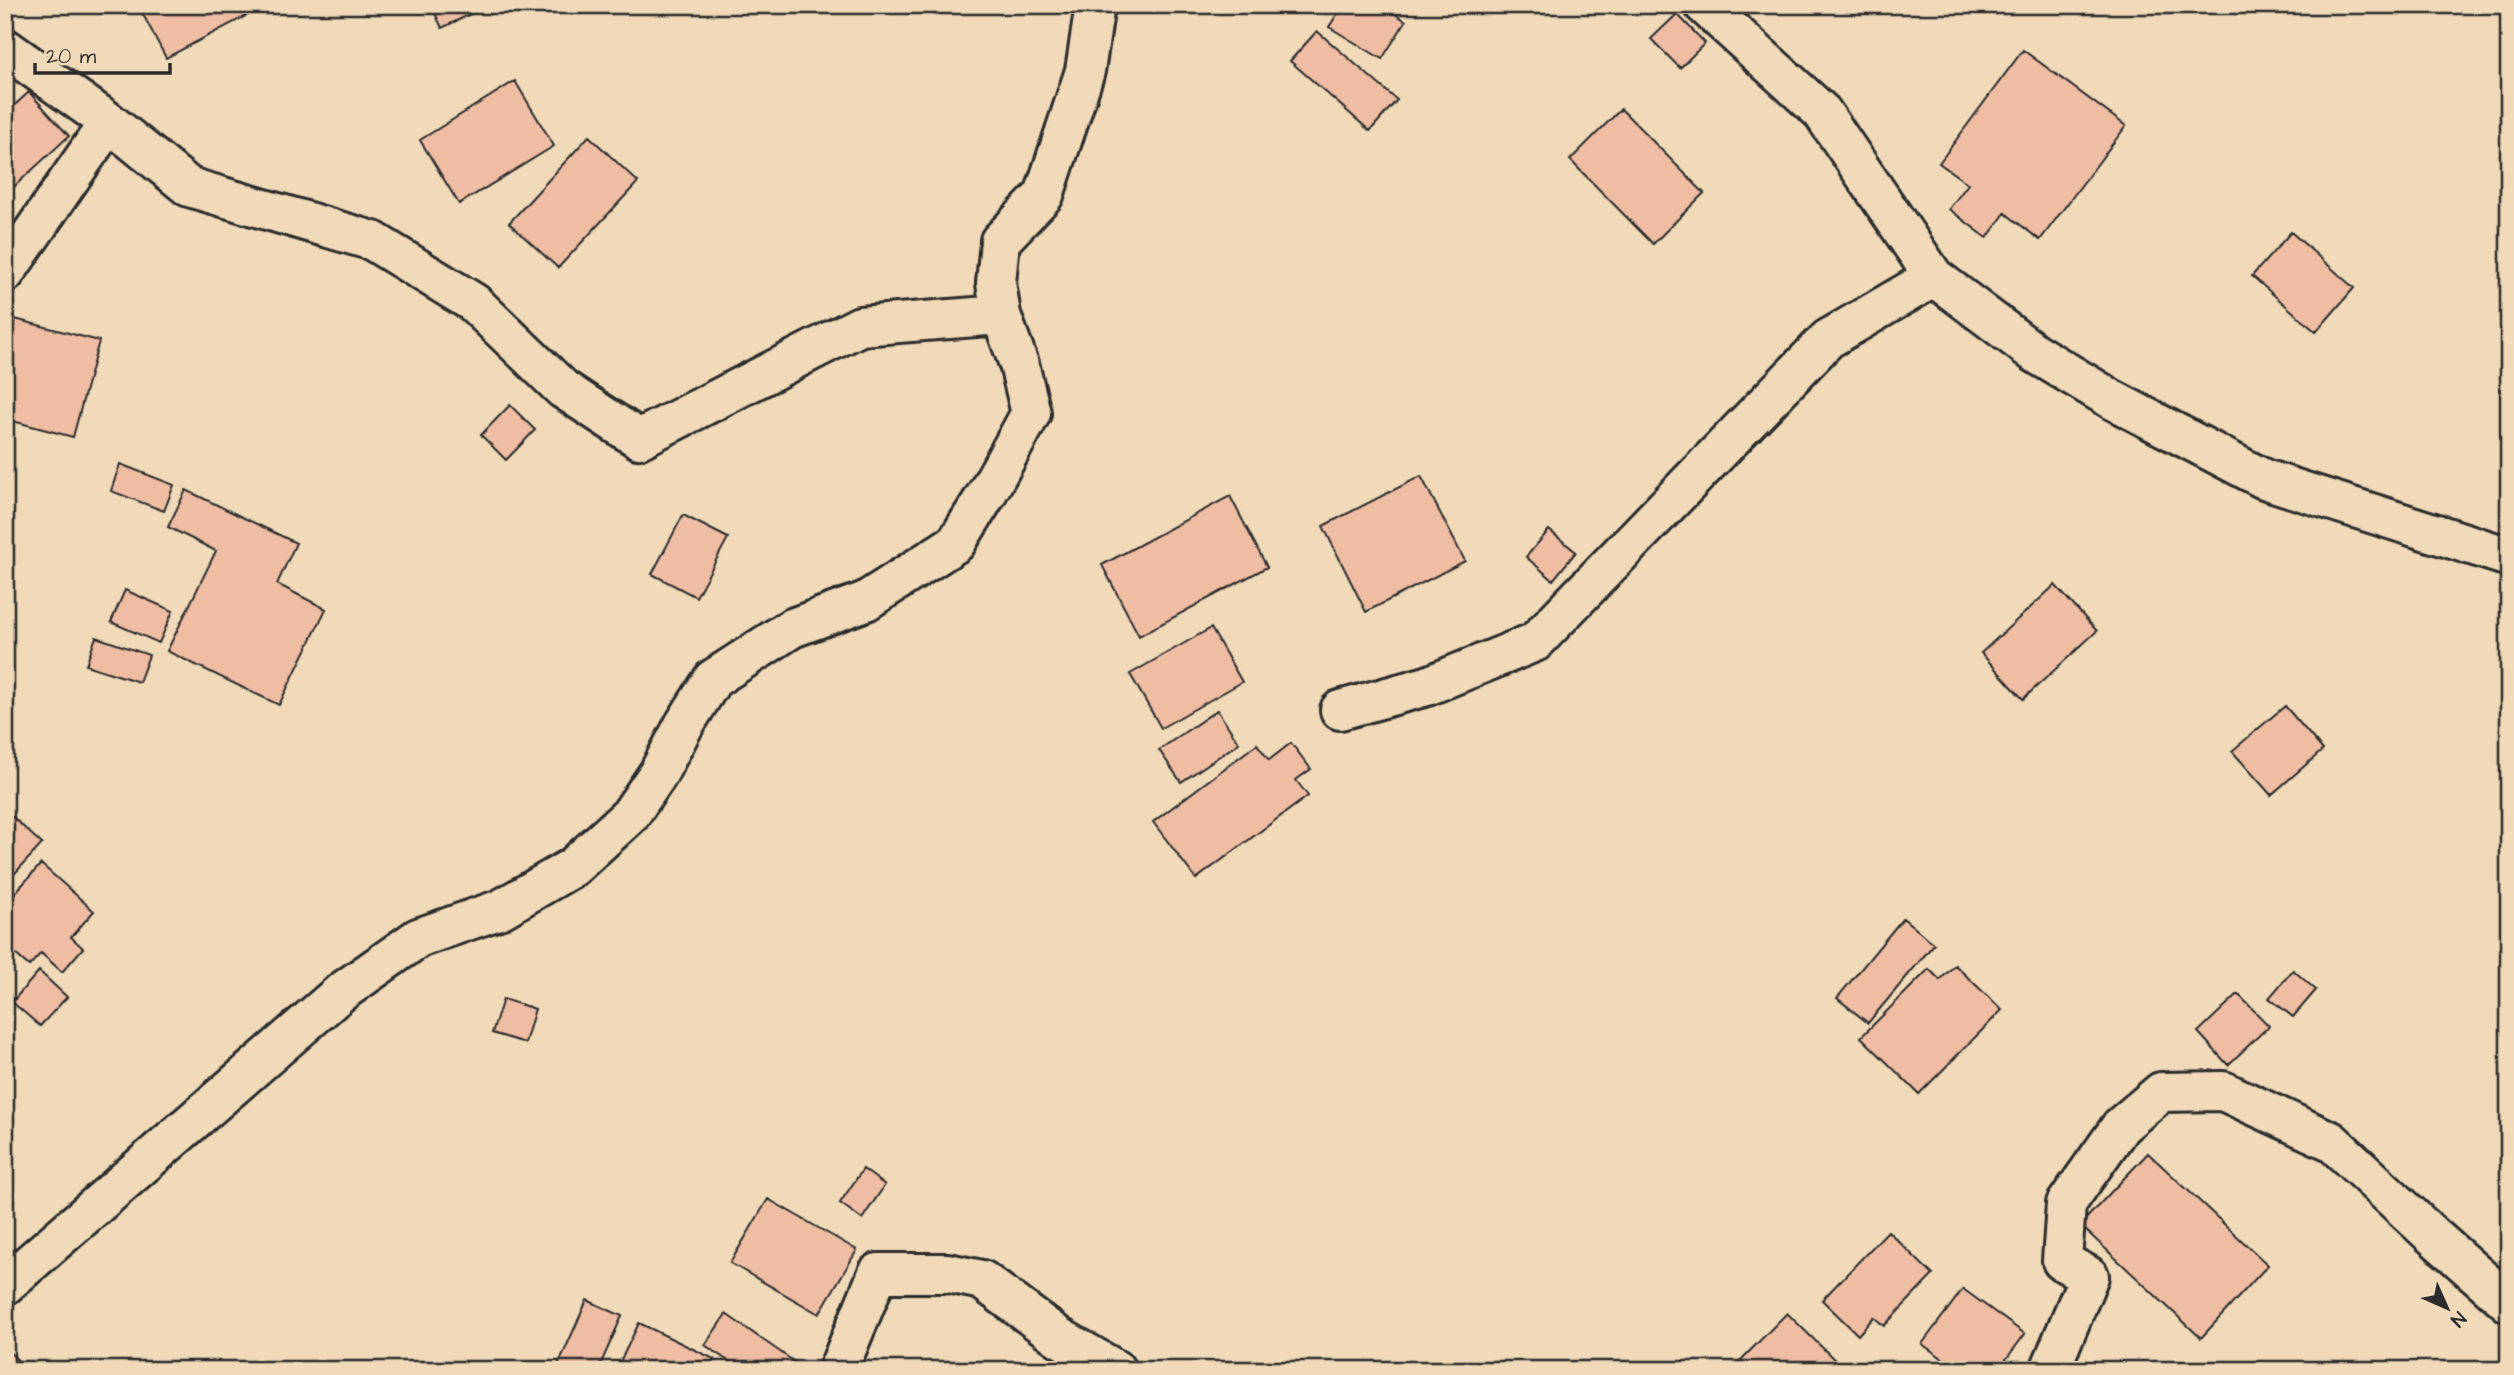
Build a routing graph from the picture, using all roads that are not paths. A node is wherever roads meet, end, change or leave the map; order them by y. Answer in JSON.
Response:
{"nodes":[{"id":1,"x":1095,"y":5,"type":"edge"},
{"id":2,"x":1704,"y":5,"type":"edge"},
{"id":3,"x":5,"y":48,"type":"edge"},
{"id":4,"x":109,"y":122,"type":"junction"},
{"id":5,"x":5,"y":273,"type":"edge"},
{"id":6,"x":1934,"y":276,"type":"junction"},
{"id":7,"x":1002,"y":315,"type":"junction"},
{"id":8,"x":2509,"y":557,"type":"edge"},
{"id":9,"x":1340,"y":710,"type":"dead end"},
{"id":10,"x":5,"y":1285,"type":"edge"},
{"id":11,"x":2509,"y":1303,"type":"edge"},
{"id":12,"x":838,"y":1370,"type":"edge"},
{"id":13,"x":1116,"y":1370,"type":"edge"},
{"id":14,"x":2050,"y":1370,"type":"edge"}],
"edges":[{"from":1,"to":7,"type":"street"},
{"from":2,"to":6,"type":"street"},
{"from":3,"to":4,"type":"street"},
{"from":4,"to":5,"type":"street"},
{"from":4,"to":7,"type":"street"},
{"from":6,"to":8,"type":"street"},
{"from":6,"to":9,"type":"street"},
{"from":7,"to":10,"type":"street"},
{"from":11,"to":14,"type":"street"},
{"from":12,"to":13,"type":"street"}]}
